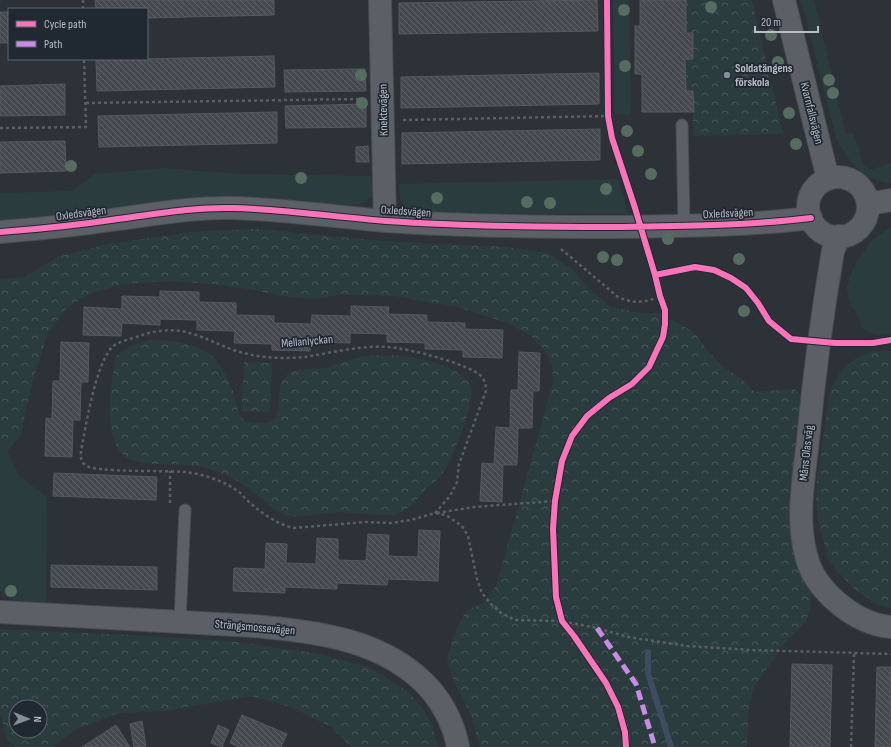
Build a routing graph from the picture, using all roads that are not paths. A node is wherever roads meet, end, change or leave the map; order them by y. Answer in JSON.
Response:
{"nodes":[{"id":1,"x":380,"y":0,"type":"edge"},
{"id":2,"x":784,"y":0,"type":"edge"},
{"id":3,"x":682,"y":125,"type":"dead end"},
{"id":4,"x":828,"y":179,"type":"junction"},
{"id":5,"x":891,"y":200,"type":"edge"},
{"id":6,"x":868,"y":204,"type":"junction"},
{"id":7,"x":811,"y":218,"type":"junction"},
{"id":8,"x":385,"y":221,"type":"junction"},
{"id":9,"x":684,"y":226,"type":"junction"},
{"id":10,"x":0,"y":232,"type":"edge"},
{"id":11,"x":839,"y":236,"type":"junction"},
{"id":12,"x":185,"y":510,"type":"dead end"},
{"id":13,"x":0,"y":612,"type":"edge"},
{"id":14,"x":180,"y":621,"type":"junction"},
{"id":15,"x":891,"y":627,"type":"edge"},
{"id":16,"x":458,"y":747,"type":"edge"}],
"edges":[{"from":1,"to":8,"type":"street","name":"Knektevägen"},
{"from":2,"to":4,"type":"street","name":"Kvarnfallsvägen"},
{"from":3,"to":9,"type":"lane"},
{"from":4,"to":6,"type":"street"},
{"from":4,"to":7,"type":"street"},
{"from":5,"to":6,"type":"street"},
{"from":6,"to":11,"type":"street"},
{"from":7,"to":9,"type":"street","name":"Oxledsvägen"},
{"from":7,"to":11,"type":"street"},
{"from":8,"to":9,"type":"street","name":"Oxledsvägen"},
{"from":8,"to":10,"type":"street","name":"Oxledsvägen"},
{"from":11,"to":15,"type":"street","name":"Måns Olas väg"},
{"from":12,"to":14,"type":"lane"},
{"from":13,"to":14,"type":"street","name":"Strängsmossevägen"},
{"from":14,"to":16,"type":"street","name":"Strängsmossevägen"}]}
